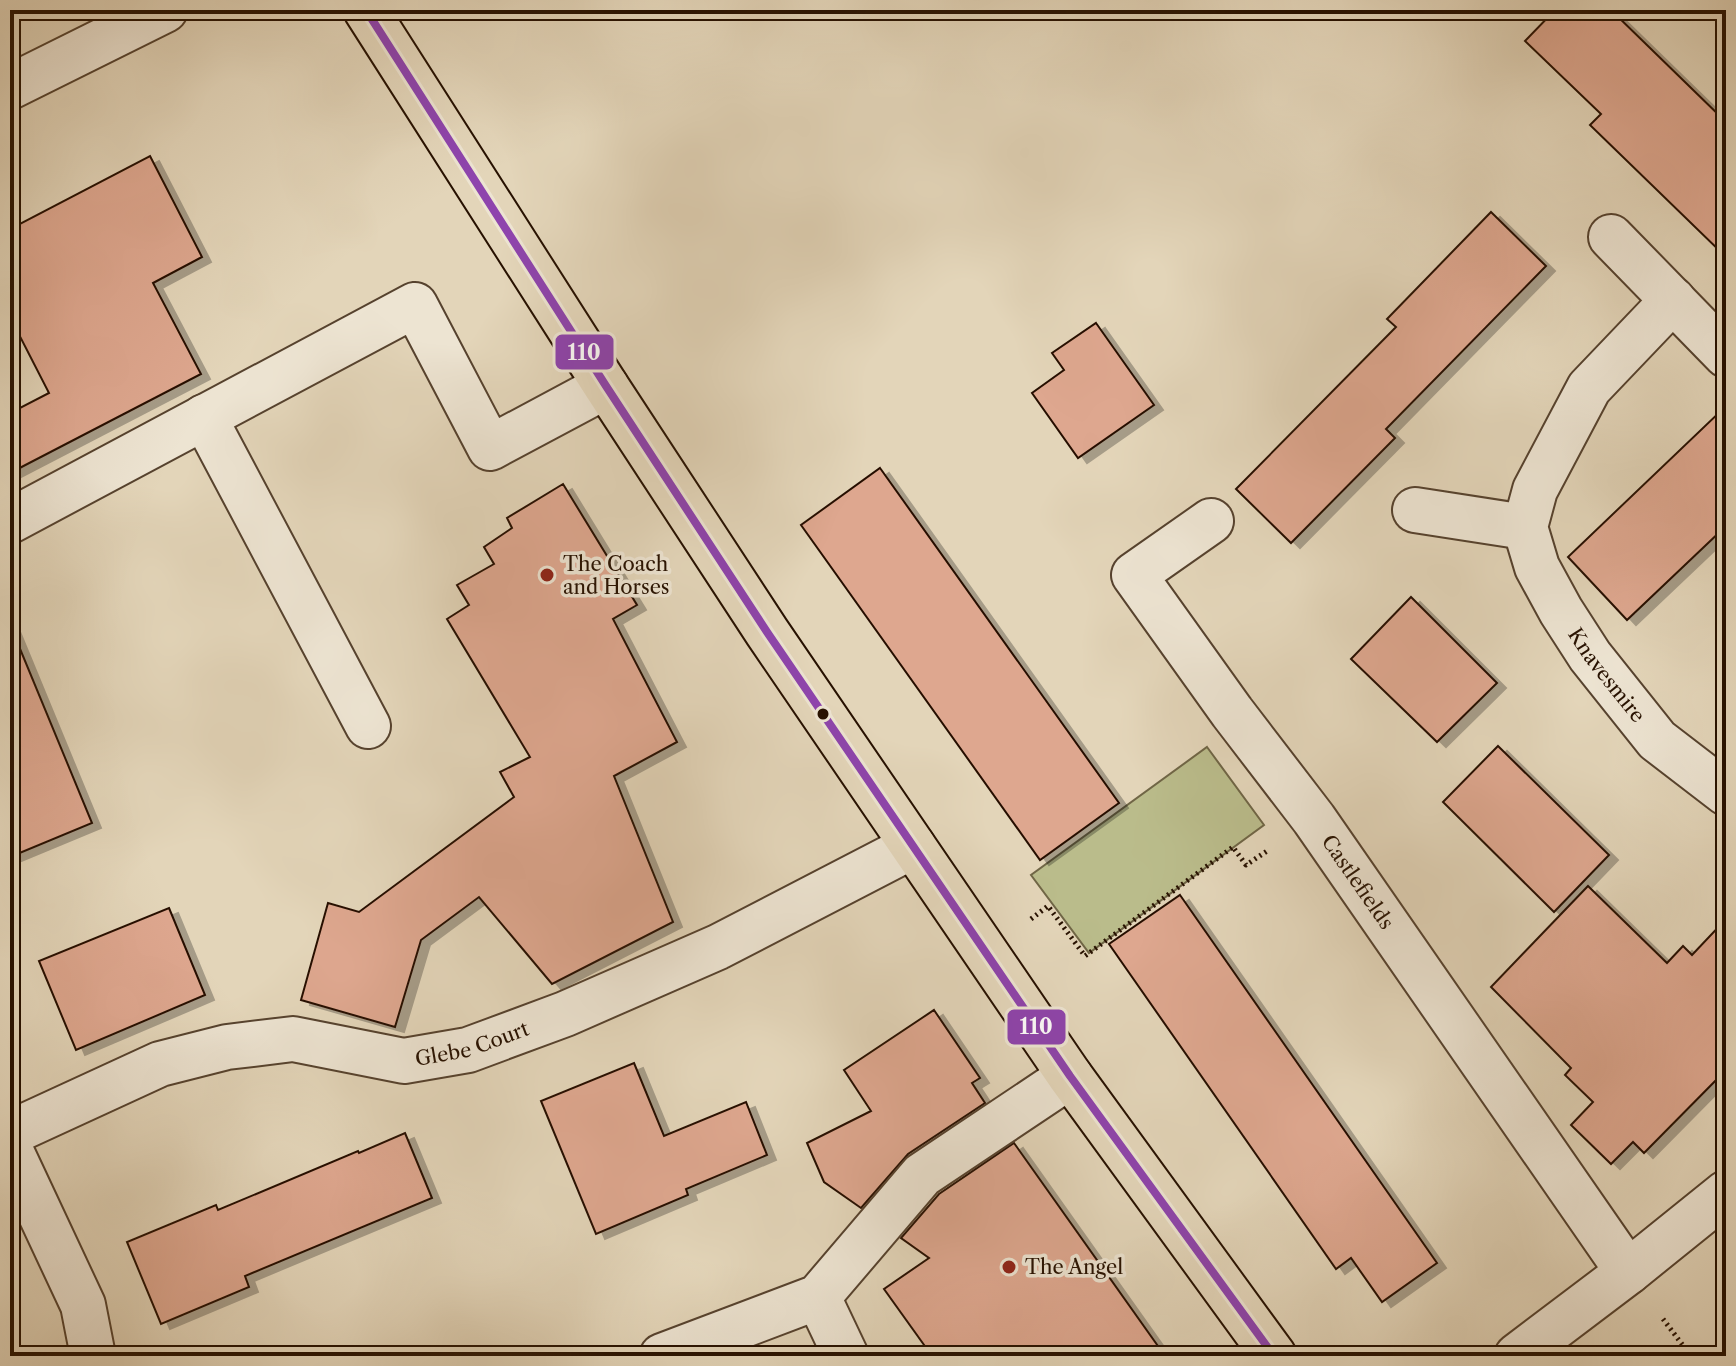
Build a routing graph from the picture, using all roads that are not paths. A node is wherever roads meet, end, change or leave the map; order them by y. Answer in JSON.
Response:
{"nodes":[{"id":1,"x":165,"y":10,"type":"edge"},
{"id":2,"x":366,"y":10,"type":"edge"},
{"id":3,"x":10,"y":87,"type":"edge"},
{"id":4,"x":1611,"y":237,"type":"dead end"},
{"id":5,"x":1673,"y":300,"type":"junction"},
{"id":6,"x":1726,"y":355,"type":"edge"},
{"id":7,"x":606,"y":386,"type":"junction"},
{"id":8,"x":204,"y":417,"type":"junction"},
{"id":9,"x":1415,"y":510,"type":"dead end"},
{"id":10,"x":10,"y":521,"type":"edge"},
{"id":11,"x":1211,"y":521,"type":"dead end"},
{"id":12,"x":1525,"y":527,"type":"junction"},
{"id":13,"x":368,"y":726,"type":"dead end"},
{"id":14,"x":1726,"y":793,"type":"edge"},
{"id":15,"x":913,"y":846,"type":"junction"},
{"id":16,"x":1070,"y":1076,"type":"junction"},
{"id":17,"x":10,"y":1133,"type":"edge"},
{"id":18,"x":10,"y":1149,"type":"edge"},
{"id":19,"x":1726,"y":1193,"type":"edge"},
{"id":20,"x":1628,"y":1272,"type":"junction"},
{"id":21,"x":818,"y":1297,"type":"junction"},
{"id":22,"x":93,"y":1356,"type":"edge"},
{"id":23,"x":662,"y":1356,"type":"edge"},
{"id":24,"x":846,"y":1356,"type":"edge"},
{"id":25,"x":1274,"y":1356,"type":"edge"},
{"id":26,"x":1517,"y":1356,"type":"edge"}],
"edges":[{"from":1,"to":3,"type":"street"},
{"from":2,"to":7,"type":"main road"},
{"from":4,"to":5,"type":"street"},
{"from":5,"to":6,"type":"street"},
{"from":5,"to":12,"type":"street"},
{"from":7,"to":8,"type":"street"},
{"from":7,"to":15,"type":"main road"},
{"from":8,"to":10,"type":"street"},
{"from":8,"to":13,"type":"street"},
{"from":9,"to":12,"type":"street"},
{"from":11,"to":20,"type":"street","name":"Castlefields"},
{"from":12,"to":14,"type":"street","name":"Knavesmire"},
{"from":15,"to":16,"type":"main road"},
{"from":15,"to":17,"type":"street","name":"Glebe Court"},
{"from":16,"to":21,"type":"street"},
{"from":16,"to":25,"type":"main road"},
{"from":18,"to":22,"type":"street"},
{"from":19,"to":20,"type":"street"},
{"from":20,"to":26,"type":"street"},
{"from":21,"to":23,"type":"street"},
{"from":21,"to":24,"type":"street"}]}
